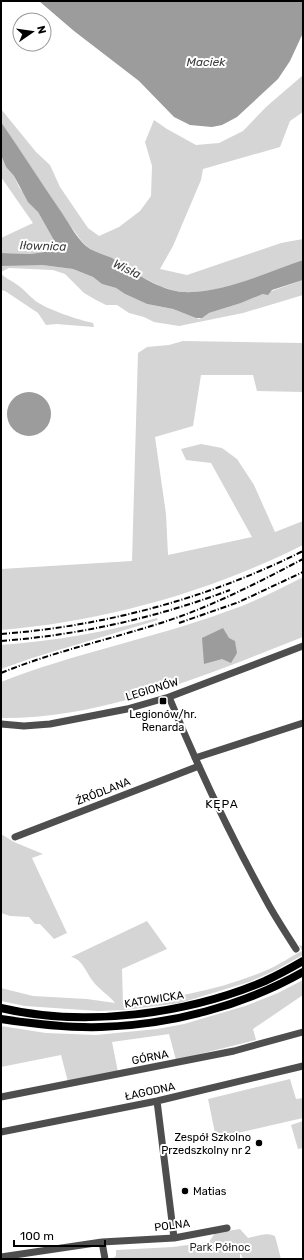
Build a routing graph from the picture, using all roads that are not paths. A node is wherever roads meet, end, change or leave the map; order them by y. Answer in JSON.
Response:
{"nodes":[{"id":1,"x":303,"y":646,"type":"edge"},
{"id":2,"x":169,"y":697,"type":"junction"},
{"id":3,"x":303,"y":723,"type":"edge"},
{"id":4,"x":1,"y":724,"type":"edge"},
{"id":5,"x":195,"y":758,"type":"junction"},
{"id":6,"x":199,"y":766,"type":"junction"},
{"id":7,"x":15,"y":837,"type":"dead end"},
{"id":8,"x":296,"y":949,"type":"dead end"},
{"id":9,"x":303,"y":961,"type":"edge"},
{"id":10,"x":303,"y":972,"type":"edge"},
{"id":11,"x":1,"y":1008,"type":"edge"},
{"id":12,"x":1,"y":1019,"type":"edge"},
{"id":13,"x":303,"y":1032,"type":"edge"},
{"id":14,"x":303,"y":1066,"type":"edge"},
{"id":15,"x":1,"y":1097,"type":"edge"},
{"id":16,"x":158,"y":1101,"type":"junction"},
{"id":17,"x":1,"y":1132,"type":"edge"},
{"id":18,"x":227,"y":1228,"type":"dead end"},
{"id":19,"x":174,"y":1238,"type":"junction"},
{"id":20,"x":102,"y":1242,"type":"junction"},
{"id":21,"x":1,"y":1257,"type":"edge"},
{"id":22,"x":105,"y":1259,"type":"edge"}],
"edges":[{"from":1,"to":2,"type":"street","name":"LEGIONÓW"},
{"from":2,"to":4,"type":"street","name":"LEGIONÓW"},
{"from":2,"to":5,"type":"street"},
{"from":3,"to":5,"type":"street"},
{"from":5,"to":6,"type":"street"},
{"from":6,"to":7,"type":"street","name":"ŹRÓDLANA"},
{"from":6,"to":8,"type":"street"},
{"from":9,"to":11,"type":"main road","name":"KATOWICKA"},
{"from":10,"to":12,"type":"main road","name":"KATOWICKA"},
{"from":13,"to":15,"type":"street","name":"GÓRNA"},
{"from":14,"to":16,"type":"street","name":"ŁAGODNA"},
{"from":16,"to":17,"type":"street","name":"ŁAGODNA"},
{"from":16,"to":19,"type":"street"},
{"from":18,"to":19,"type":"street","name":"POLNA"},
{"from":19,"to":20,"type":"street","name":"POLNA"},
{"from":20,"to":21,"type":"street","name":"POLNA"},
{"from":20,"to":22,"type":"street"}]}
